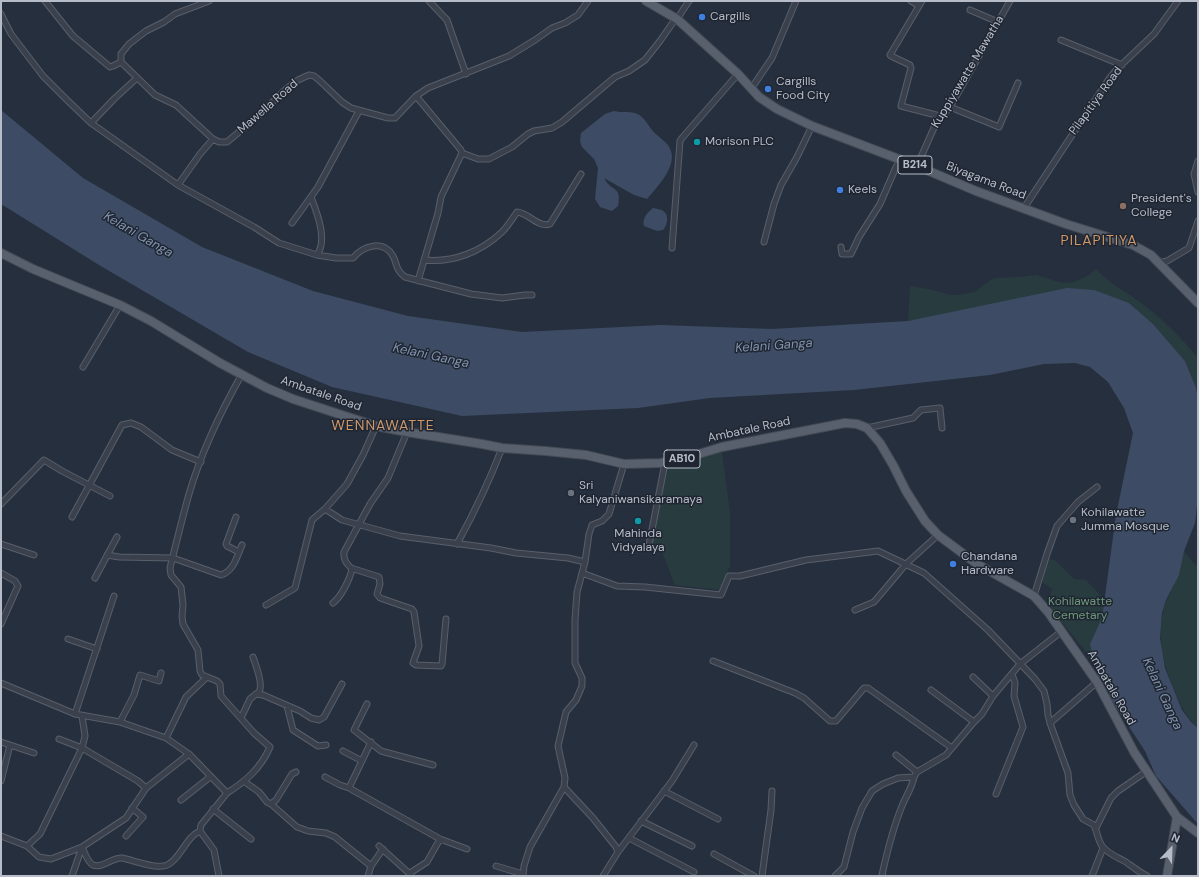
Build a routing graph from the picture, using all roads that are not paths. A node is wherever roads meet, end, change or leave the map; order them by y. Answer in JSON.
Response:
{"nodes":[{"id":1,"x":45,"y":1,"type":"edge"},
{"id":2,"x":209,"y":1,"type":"edge"},
{"id":3,"x":429,"y":1,"type":"edge"},
{"id":4,"x":588,"y":1,"type":"edge"},
{"id":5,"x":646,"y":1,"type":"edge"},
{"id":6,"x":689,"y":1,"type":"edge"},
{"id":7,"x":796,"y":1,"type":"edge"},
{"id":8,"x":911,"y":1,"type":"edge"},
{"id":9,"x":1010,"y":1,"type":"edge"},
{"id":10,"x":1178,"y":1,"type":"edge"},
{"id":11,"x":921,"y":3,"type":"edge"},
{"id":12,"x":970,"y":10,"type":"dead end"},
{"id":13,"x":1,"y":14,"type":"edge"},
{"id":14,"x":676,"y":18,"type":"junction"},
{"id":15,"x":998,"y":22,"type":"junction"},
{"id":16,"x":1061,"y":40,"type":"dead end"},
{"id":17,"x":120,"y":62,"type":"junction"},
{"id":18,"x":1122,"y":65,"type":"junction"},
{"id":19,"x":466,"y":74,"type":"junction"},
{"id":20,"x":738,"y":74,"type":"junction"},
{"id":21,"x":137,"y":78,"type":"junction"},
{"id":22,"x":1018,"y":83,"type":"dead end"},
{"id":23,"x":751,"y":89,"type":"junction"},
{"id":24,"x":416,"y":96,"type":"junction"},
{"id":25,"x":950,"y":107,"type":"junction"},
{"id":26,"x":359,"y":111,"type":"junction"},
{"id":27,"x":940,"y":116,"type":"junction"},
{"id":28,"x":91,"y":123,"type":"junction"},
{"id":29,"x":812,"y":126,"type":"junction"},
{"id":30,"x":213,"y":138,"type":"junction"},
{"id":31,"x":462,"y":154,"type":"junction"},
{"id":32,"x":901,"y":160,"type":"junction"},
{"id":33,"x":1198,"y":161,"type":"edge"},
{"id":34,"x":918,"y":166,"type":"junction"},
{"id":35,"x":581,"y":174,"type":"dead end"},
{"id":36,"x":178,"y":185,"type":"junction"},
{"id":37,"x":1198,"y":192,"type":"edge"},
{"id":38,"x":311,"y":197,"type":"junction"},
{"id":39,"x":1024,"y":208,"type":"junction"},
{"id":40,"x":1198,"y":221,"type":"edge"},
{"id":41,"x":292,"y":223,"type":"dead end"},
{"id":42,"x":764,"y":242,"type":"dead end"},
{"id":43,"x":841,"y":247,"type":"dead end"},
{"id":44,"x":672,"y":248,"type":"dead end"},
{"id":45,"x":1,"y":253,"type":"edge"},
{"id":46,"x":317,"y":255,"type":"junction"},
{"id":47,"x":424,"y":260,"type":"junction"},
{"id":48,"x":1158,"y":263,"type":"junction"},
{"id":49,"x":418,"y":281,"type":"junction"},
{"id":50,"x":532,"y":295,"type":"dead end"},
{"id":51,"x":1198,"y":303,"type":"edge"},
{"id":52,"x":120,"y":305,"type":"junction"},
{"id":53,"x":83,"y":367,"type":"dead end"},
{"id":54,"x":242,"y":374,"type":"junction"},
{"id":55,"x":376,"y":426,"type":"junction"},
{"id":56,"x":867,"y":428,"type":"junction"},
{"id":57,"x":942,"y":428,"type":"dead end"},
{"id":58,"x":407,"y":432,"type":"junction"},
{"id":59,"x":502,"y":448,"type":"junction"},
{"id":60,"x":201,"y":462,"type":"junction"},
{"id":61,"x":665,"y":463,"type":"junction"},
{"id":62,"x":624,"y":464,"type":"junction"},
{"id":63,"x":89,"y":485,"type":"junction"},
{"id":64,"x":1097,"y":487,"type":"dead end"},
{"id":65,"x":110,"y":496,"type":"dead end"},
{"id":66,"x":1,"y":504,"type":"edge"},
{"id":67,"x":326,"y":509,"type":"junction"},
{"id":68,"x":72,"y":517,"type":"dead end"},
{"id":69,"x":236,"y":517,"type":"dead end"},
{"id":70,"x":359,"y":524,"type":"junction"},
{"id":71,"x":938,"y":535,"type":"junction"},
{"id":72,"x":116,"y":537,"type":"dead end"},
{"id":73,"x":1,"y":544,"type":"edge"},
{"id":74,"x":457,"y":544,"type":"junction"},
{"id":75,"x":242,"y":545,"type":"dead end"},
{"id":76,"x":649,"y":545,"type":"dead end"},
{"id":77,"x":239,"y":552,"type":"junction"},
{"id":78,"x":107,"y":554,"type":"junction"},
{"id":79,"x":34,"y":555,"type":"dead end"},
{"id":80,"x":173,"y":558,"type":"junction"},
{"id":81,"x":585,"y":562,"type":"junction"},
{"id":82,"x":906,"y":564,"type":"junction"},
{"id":83,"x":351,"y":568,"type":"junction"},
{"id":84,"x":1,"y":573,"type":"edge"},
{"id":85,"x":582,"y":573,"type":"junction"},
{"id":86,"x":95,"y":578,"type":"dead end"},
{"id":87,"x":114,"y":596,"type":"dead end"},
{"id":88,"x":1034,"y":596,"type":"junction"},
{"id":89,"x":333,"y":603,"type":"dead end"},
{"id":90,"x":266,"y":605,"type":"dead end"},
{"id":91,"x":855,"y":610,"type":"dead end"},
{"id":92,"x":446,"y":619,"type":"dead end"},
{"id":93,"x":1,"y":624,"type":"edge"},
{"id":94,"x":1062,"y":631,"type":"junction"},
{"id":95,"x":68,"y":639,"type":"dead end"},
{"id":96,"x":97,"y":649,"type":"junction"},
{"id":97,"x":253,"y":657,"type":"dead end"},
{"id":98,"x":713,"y":662,"type":"dead end"},
{"id":99,"x":1020,"y":664,"type":"junction"},
{"id":100,"x":161,"y":673,"type":"dead end"},
{"id":101,"x":1012,"y":674,"type":"junction"},
{"id":102,"x":207,"y":677,"type":"junction"},
{"id":103,"x":973,"y":677,"type":"dead end"},
{"id":104,"x":1097,"y":682,"type":"junction"},
{"id":105,"x":1,"y":683,"type":"edge"},
{"id":106,"x":342,"y":684,"type":"dead end"},
{"id":107,"x":930,"y":690,"type":"dead end"},
{"id":108,"x":256,"y":694,"type":"junction"},
{"id":109,"x":993,"y":696,"type":"junction"},
{"id":110,"x":368,"y":704,"type":"dead end"},
{"id":111,"x":287,"y":706,"type":"junction"},
{"id":112,"x":75,"y":714,"type":"junction"},
{"id":113,"x":82,"y":716,"type":"junction"},
{"id":114,"x":241,"y":718,"type":"junction"},
{"id":115,"x":120,"y":722,"type":"junction"},
{"id":116,"x":974,"y":722,"type":"junction"},
{"id":117,"x":1050,"y":723,"type":"junction"},
{"id":118,"x":166,"y":738,"type":"junction"},
{"id":119,"x":59,"y":739,"type":"dead end"},
{"id":120,"x":1,"y":742,"type":"edge"},
{"id":121,"x":371,"y":742,"type":"junction"},
{"id":122,"x":10,"y":745,"type":"junction"},
{"id":123,"x":326,"y":745,"type":"dead end"},
{"id":124,"x":694,"y":745,"type":"dead end"},
{"id":125,"x":82,"y":748,"type":"junction"},
{"id":126,"x":952,"y":748,"type":"junction"},
{"id":127,"x":343,"y":751,"type":"dead end"},
{"id":128,"x":34,"y":753,"type":"dead end"},
{"id":129,"x":189,"y":754,"type":"junction"},
{"id":130,"x":896,"y":755,"type":"dead end"},
{"id":131,"x":362,"y":761,"type":"junction"},
{"id":132,"x":433,"y":765,"type":"dead end"},
{"id":133,"x":1147,"y":771,"type":"junction"},
{"id":134,"x":296,"y":772,"type":"dead end"},
{"id":135,"x":917,"y":772,"type":"junction"},
{"id":136,"x":210,"y":777,"type":"junction"},
{"id":137,"x":325,"y":777,"type":"dead end"},
{"id":138,"x":914,"y":777,"type":"junction"},
{"id":139,"x":1,"y":781,"type":"edge"},
{"id":140,"x":245,"y":782,"type":"junction"},
{"id":141,"x":564,"y":787,"type":"junction"},
{"id":142,"x":146,"y":788,"type":"junction"},
{"id":143,"x":349,"y":788,"type":"junction"},
{"id":144,"x":772,"y":791,"type":"dead end"},
{"id":145,"x":664,"y":792,"type":"junction"},
{"id":146,"x":227,"y":793,"type":"junction"},
{"id":147,"x":996,"y":794,"type":"dead end"},
{"id":148,"x":181,"y":800,"type":"dead end"},
{"id":149,"x":271,"y":804,"type":"junction"},
{"id":150,"x":132,"y":808,"type":"junction"},
{"id":151,"x":213,"y":809,"type":"junction"},
{"id":152,"x":1177,"y":817,"type":"junction"},
{"id":153,"x":718,"y":819,"type":"dead end"},
{"id":154,"x":641,"y":822,"type":"junction"},
{"id":155,"x":1096,"y":828,"type":"junction"},
{"id":156,"x":200,"y":831,"type":"junction"},
{"id":157,"x":1198,"y":833,"type":"edge"},
{"id":158,"x":1,"y":836,"type":"edge"},
{"id":159,"x":126,"y":836,"type":"dead end"},
{"id":160,"x":629,"y":838,"type":"junction"},
{"id":161,"x":251,"y":839,"type":"dead end"},
{"id":162,"x":440,"y":839,"type":"junction"},
{"id":163,"x":26,"y":846,"type":"junction"},
{"id":164,"x":692,"y":846,"type":"dead end"},
{"id":165,"x":82,"y":847,"type":"junction"},
{"id":166,"x":1103,"y":848,"type":"junction"},
{"id":167,"x":467,"y":849,"type":"dead end"},
{"id":168,"x":618,"y":852,"type":"junction"},
{"id":169,"x":714,"y":854,"type":"dead end"},
{"id":170,"x":370,"y":866,"type":"junction"},
{"id":171,"x":496,"y":866,"type":"dead end"},
{"id":172,"x":694,"y":872,"type":"dead end"},
{"id":173,"x":411,"y":875,"type":"edge"},
{"id":174,"x":523,"y":875,"type":"edge"},
{"id":175,"x":72,"y":876,"type":"edge"},
{"id":176,"x":219,"y":876,"type":"edge"},
{"id":177,"x":368,"y":876,"type":"edge"},
{"id":178,"x":604,"y":876,"type":"edge"},
{"id":179,"x":754,"y":876,"type":"edge"},
{"id":180,"x":762,"y":876,"type":"edge"},
{"id":181,"x":835,"y":876,"type":"edge"},
{"id":182,"x":883,"y":876,"type":"edge"},
{"id":183,"x":1092,"y":876,"type":"edge"},
{"id":184,"x":1147,"y":876,"type":"edge"},
{"id":185,"x":1167,"y":876,"type":"edge"}],
"edges":[{"from":1,"to":17,"type":"street"},
{"from":2,"to":17,"type":"street"},
{"from":3,"to":19,"type":"street"},
{"from":4,"to":19,"type":"street","name":"Mawella Road"},
{"from":5,"to":14,"type":"main road","name":"Biyagama Road","number":"B214"},
{"from":6,"to":14,"type":"street"},
{"from":7,"to":23,"type":"street"},
{"from":8,"to":11,"type":"street"},
{"from":9,"to":15,"type":"street","name":"Kuppiyawatte Mawatha"},
{"from":10,"to":18,"type":"street","name":"Pilapitiya Road"},
{"from":11,"to":27,"type":"street"},
{"from":12,"to":15,"type":"street"},
{"from":13,"to":28,"type":"street"},
{"from":14,"to":20,"type":"main road","name":"Biyagama Road","number":"B214"},
{"from":14,"to":31,"type":"street"},
{"from":15,"to":25,"type":"street","name":"Kuppiyawatte Mawatha"},
{"from":16,"to":18,"type":"street"},
{"from":17,"to":21,"type":"street"},
{"from":18,"to":39,"type":"street","name":"Pilapitiya Road"},
{"from":19,"to":24,"type":"street","name":"Mawella Road"},
{"from":20,"to":23,"type":"main road","name":"Biyagama Road","number":"B214"},
{"from":20,"to":44,"type":"street"},
{"from":21,"to":28,"type":"street"},
{"from":21,"to":30,"type":"street"},
{"from":22,"to":25,"type":"street"},
{"from":23,"to":29,"type":"main road","name":"Biyagama Road","number":"B214"},
{"from":24,"to":26,"type":"street","name":"Mawella Road"},
{"from":24,"to":31,"type":"street"},
{"from":25,"to":27,"type":"street","name":"Kuppiyawatte Mawatha"},
{"from":26,"to":30,"type":"street","name":"Mawella Road"},
{"from":26,"to":38,"type":"street"},
{"from":27,"to":34,"type":"street","name":"Kuppiyawatte Mawatha"},
{"from":28,"to":36,"type":"street"},
{"from":29,"to":32,"type":"main road","name":"Biyagama Road","number":"B214"},
{"from":29,"to":42,"type":"street"},
{"from":30,"to":36,"type":"street"},
{"from":31,"to":47,"type":"street"},
{"from":32,"to":34,"type":"main road","name":"Biyagama Road","number":"B214"},
{"from":32,"to":43,"type":"street"},
{"from":33,"to":37,"type":"street"},
{"from":34,"to":39,"type":"main road","name":"Biyagama Road","number":"B214"},
{"from":35,"to":47,"type":"street"},
{"from":36,"to":46,"type":"street"},
{"from":38,"to":41,"type":"street"},
{"from":38,"to":46,"type":"street"},
{"from":39,"to":48,"type":"main road","name":"Biyagama Road","number":"B214"},
{"from":40,"to":48,"type":"street"},
{"from":45,"to":52,"type":"main road","name":"Ambatale Road","number":"AB10"},
{"from":46,"to":49,"type":"street"},
{"from":47,"to":49,"type":"street"},
{"from":48,"to":51,"type":"main road","name":"Biyagama Road","number":"B214"},
{"from":49,"to":50,"type":"street"},
{"from":52,"to":53,"type":"street"},
{"from":52,"to":54,"type":"main road","name":"Ambatale Road","number":"AB10"},
{"from":54,"to":55,"type":"main road","name":"Ambatale Road","number":"AB10"},
{"from":54,"to":60,"type":"street"},
{"from":55,"to":58,"type":"main road","name":"Ambatale Road","number":"AB10"},
{"from":55,"to":67,"type":"street"},
{"from":56,"to":57,"type":"street"},
{"from":56,"to":61,"type":"main road","name":"Ambatale Road","number":"AB10"},
{"from":56,"to":71,"type":"main road","name":"Ambatale Road"},
{"from":58,"to":59,"type":"main road","name":"Ambatale Road","number":"AB10"},
{"from":58,"to":70,"type":"street"},
{"from":59,"to":62,"type":"main road","name":"Ambatale Road","number":"AB10"},
{"from":59,"to":74,"type":"street"},
{"from":60,"to":63,"type":"street"},
{"from":60,"to":80,"type":"street"},
{"from":61,"to":62,"type":"main road","name":"Ambatale Road","number":"AB10"},
{"from":61,"to":76,"type":"street"},
{"from":62,"to":81,"type":"street"},
{"from":63,"to":65,"type":"street"},
{"from":63,"to":66,"type":"street"},
{"from":63,"to":68,"type":"street"},
{"from":64,"to":88,"type":"street"},
{"from":67,"to":70,"type":"street"},
{"from":67,"to":90,"type":"street"},
{"from":69,"to":77,"type":"street"},
{"from":70,"to":74,"type":"street"},
{"from":70,"to":83,"type":"street"},
{"from":71,"to":82,"type":"street"},
{"from":71,"to":88,"type":"main road","name":"Ambatale Road"},
{"from":72,"to":78,"type":"street"},
{"from":73,"to":79,"type":"street"},
{"from":74,"to":81,"type":"street"},
{"from":75,"to":77,"type":"street"},
{"from":77,"to":80,"type":"street"},
{"from":78,"to":80,"type":"street"},
{"from":78,"to":86,"type":"street"},
{"from":80,"to":102,"type":"street"},
{"from":81,"to":85,"type":"street"},
{"from":82,"to":85,"type":"street"},
{"from":82,"to":91,"type":"street"},
{"from":82,"to":99,"type":"street"},
{"from":83,"to":89,"type":"street"},
{"from":83,"to":92,"type":"street"},
{"from":84,"to":93,"type":"street"},
{"from":85,"to":141,"type":"street"},
{"from":87,"to":96,"type":"street"},
{"from":88,"to":94,"type":"main road","name":"Ambatale Road"},
{"from":94,"to":99,"type":"street"},
{"from":94,"to":104,"type":"main road","name":"Ambatale Road"},
{"from":95,"to":96,"type":"street"},
{"from":96,"to":112,"type":"street"},
{"from":97,"to":108,"type":"street"},
{"from":98,"to":126,"type":"street"},
{"from":99,"to":101,"type":"street"},
{"from":99,"to":117,"type":"street"},
{"from":100,"to":115,"type":"street"},
{"from":101,"to":109,"type":"street"},
{"from":101,"to":147,"type":"street"},
{"from":102,"to":114,"type":"street"},
{"from":102,"to":118,"type":"street"},
{"from":103,"to":109,"type":"street"},
{"from":104,"to":117,"type":"street"},
{"from":104,"to":133,"type":"main road","name":"Ambatale Road"},
{"from":105,"to":112,"type":"street"},
{"from":106,"to":111,"type":"street"},
{"from":107,"to":116,"type":"street"},
{"from":108,"to":111,"type":"street"},
{"from":108,"to":114,"type":"street"},
{"from":109,"to":116,"type":"street"},
{"from":110,"to":121,"type":"street"},
{"from":111,"to":123,"type":"street"},
{"from":112,"to":113,"type":"street"},
{"from":113,"to":115,"type":"street"},
{"from":113,"to":125,"type":"street"},
{"from":114,"to":140,"type":"street"},
{"from":115,"to":118,"type":"street"},
{"from":116,"to":126,"type":"street"},
{"from":117,"to":155,"type":"street"},
{"from":118,"to":129,"type":"street"},
{"from":119,"to":125,"type":"street"},
{"from":120,"to":122,"type":"street"},
{"from":121,"to":131,"type":"street"},
{"from":121,"to":132,"type":"street"},
{"from":122,"to":128,"type":"street"},
{"from":122,"to":139,"type":"street"},
{"from":124,"to":145,"type":"street"},
{"from":125,"to":142,"type":"street"},
{"from":125,"to":163,"type":"street"},
{"from":126,"to":135,"type":"street"},
{"from":127,"to":131,"type":"street"},
{"from":129,"to":136,"type":"street"},
{"from":129,"to":142,"type":"street"},
{"from":130,"to":135,"type":"street"},
{"from":131,"to":143,"type":"street"},
{"from":133,"to":152,"type":"main road","name":"Ambatale Road"},
{"from":133,"to":155,"type":"street"},
{"from":134,"to":149,"type":"street"},
{"from":135,"to":138,"type":"street"},
{"from":136,"to":146,"type":"street"},
{"from":136,"to":148,"type":"street"},
{"from":137,"to":143,"type":"street"},
{"from":138,"to":181,"type":"street"},
{"from":138,"to":182,"type":"street"},
{"from":140,"to":146,"type":"street"},
{"from":140,"to":149,"type":"street"},
{"from":141,"to":168,"type":"street"},
{"from":141,"to":174,"type":"street"},
{"from":142,"to":150,"type":"street"},
{"from":143,"to":162,"type":"street"},
{"from":144,"to":180,"type":"street"},
{"from":145,"to":153,"type":"street"},
{"from":145,"to":154,"type":"street"},
{"from":146,"to":151,"type":"street"},
{"from":149,"to":170,"type":"street"},
{"from":150,"to":159,"type":"street"},
{"from":150,"to":165,"type":"street"},
{"from":151,"to":156,"type":"street"},
{"from":151,"to":161,"type":"street"},
{"from":152,"to":157,"type":"main road","name":"Ambatale Road"},
{"from":152,"to":185,"type":"main road"},
{"from":154,"to":160,"type":"street"},
{"from":154,"to":164,"type":"street"},
{"from":155,"to":166,"type":"street"},
{"from":156,"to":165,"type":"street"},
{"from":156,"to":176,"type":"street"},
{"from":158,"to":163,"type":"street"},
{"from":160,"to":168,"type":"street"},
{"from":160,"to":172,"type":"street"},
{"from":162,"to":167,"type":"street"},
{"from":162,"to":173,"type":"street"},
{"from":163,"to":165,"type":"street"},
{"from":165,"to":175,"type":"street"},
{"from":166,"to":183,"type":"street"},
{"from":166,"to":184,"type":"street"},
{"from":168,"to":178,"type":"street"},
{"from":169,"to":179,"type":"street"},
{"from":170,"to":173,"type":"street"},
{"from":170,"to":177,"type":"street"},
{"from":171,"to":174,"type":"street"}]}
